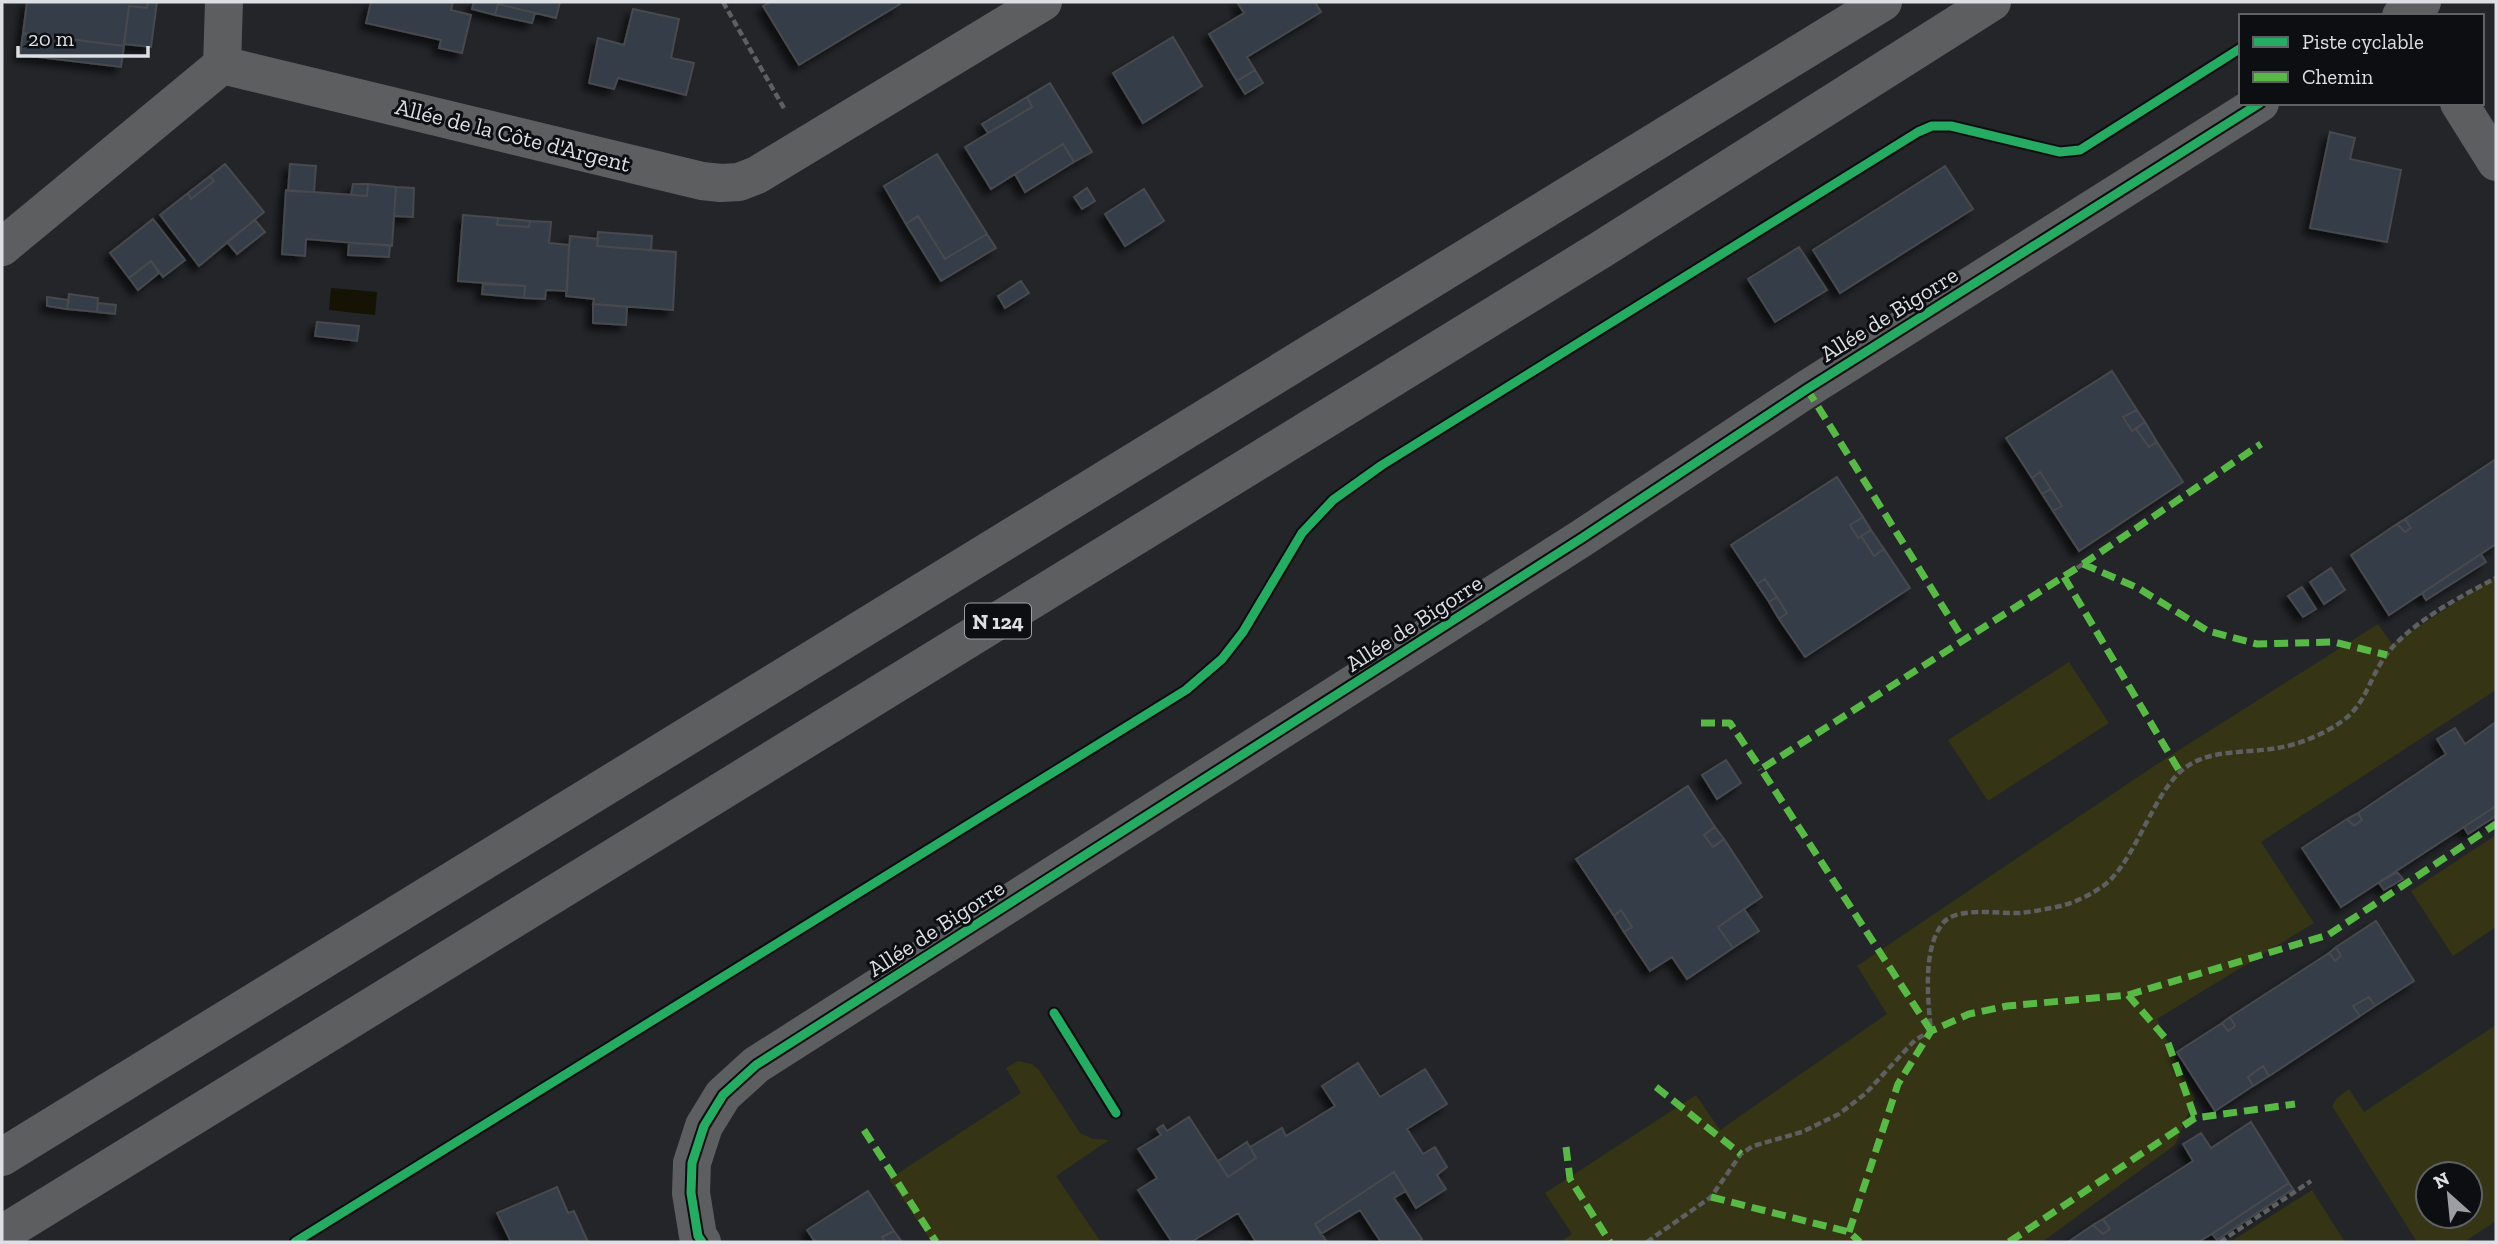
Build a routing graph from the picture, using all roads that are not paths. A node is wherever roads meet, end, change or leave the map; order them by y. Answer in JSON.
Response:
{"nodes":[{"id":1,"x":223,"y":2,"type":"edge"},
{"id":2,"x":1043,"y":2,"type":"edge"},
{"id":3,"x":1883,"y":2,"type":"edge"},
{"id":4,"x":1992,"y":2,"type":"edge"},
{"id":5,"x":2422,"y":2,"type":"edge"},
{"id":6,"x":2405,"y":14,"type":"edge"},
{"id":7,"x":222,"y":65,"type":"junction"},
{"id":8,"x":2257,"y":105,"type":"edge"},
{"id":9,"x":2460,"y":105,"type":"edge"},
{"id":10,"x":2496,"y":162,"type":"edge"},
{"id":11,"x":2,"y":247,"type":"edge"},
{"id":12,"x":2,"y":1157,"type":"edge"},
{"id":13,"x":2,"y":1234,"type":"edge"},
{"id":14,"x":702,"y":1242,"type":"edge"}],
"edges":[{"from":1,"to":7,"type":"street"},
{"from":2,"to":7,"type":"street","name":"Allée de la Côte d'Argent"},
{"from":3,"to":12,"type":"highway","number":"N 124"},
{"from":4,"to":13,"type":"highway","number":"N 124"},
{"from":5,"to":6,"type":"street"},
{"from":7,"to":11,"type":"street"},
{"from":8,"to":14,"type":"street","name":"Allée de Bigorre"},
{"from":9,"to":10,"type":"street"}]}
